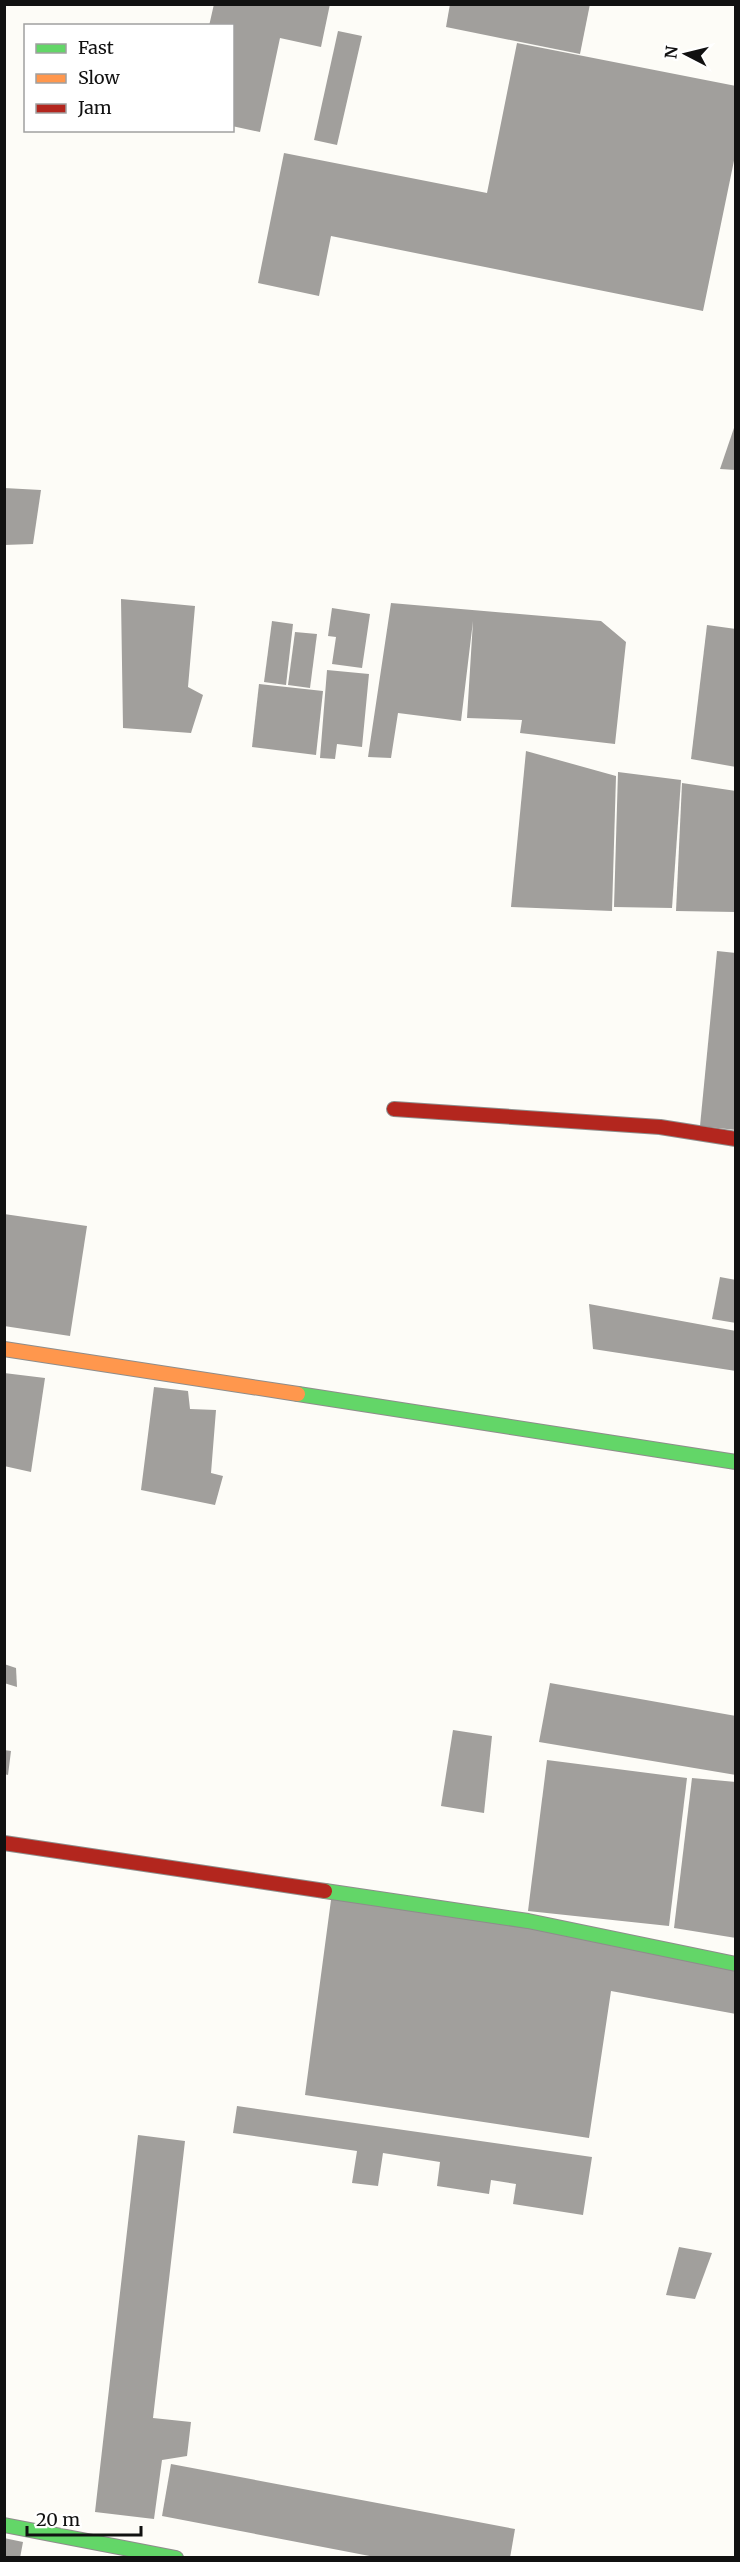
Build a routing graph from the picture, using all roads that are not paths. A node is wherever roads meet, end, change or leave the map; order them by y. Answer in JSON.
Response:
{"nodes":[{"id":1,"x":394,"y":1109,"type":"dead end"},
{"id":2,"x":735,"y":1139,"type":"edge"},
{"id":3,"x":4,"y":1349,"type":"edge"},
{"id":4,"x":735,"y":1462,"type":"edge"},
{"id":5,"x":4,"y":1843,"type":"edge"},
{"id":6,"x":735,"y":1964,"type":"edge"},
{"id":7,"x":4,"y":2525,"type":"edge"},
{"id":8,"x":176,"y":2558,"type":"edge"}],
"edges":[{"from":1,"to":2,"type":"street"},
{"from":3,"to":4,"type":"street"},
{"from":5,"to":6,"type":"street"},
{"from":7,"to":8,"type":"street"}]}
